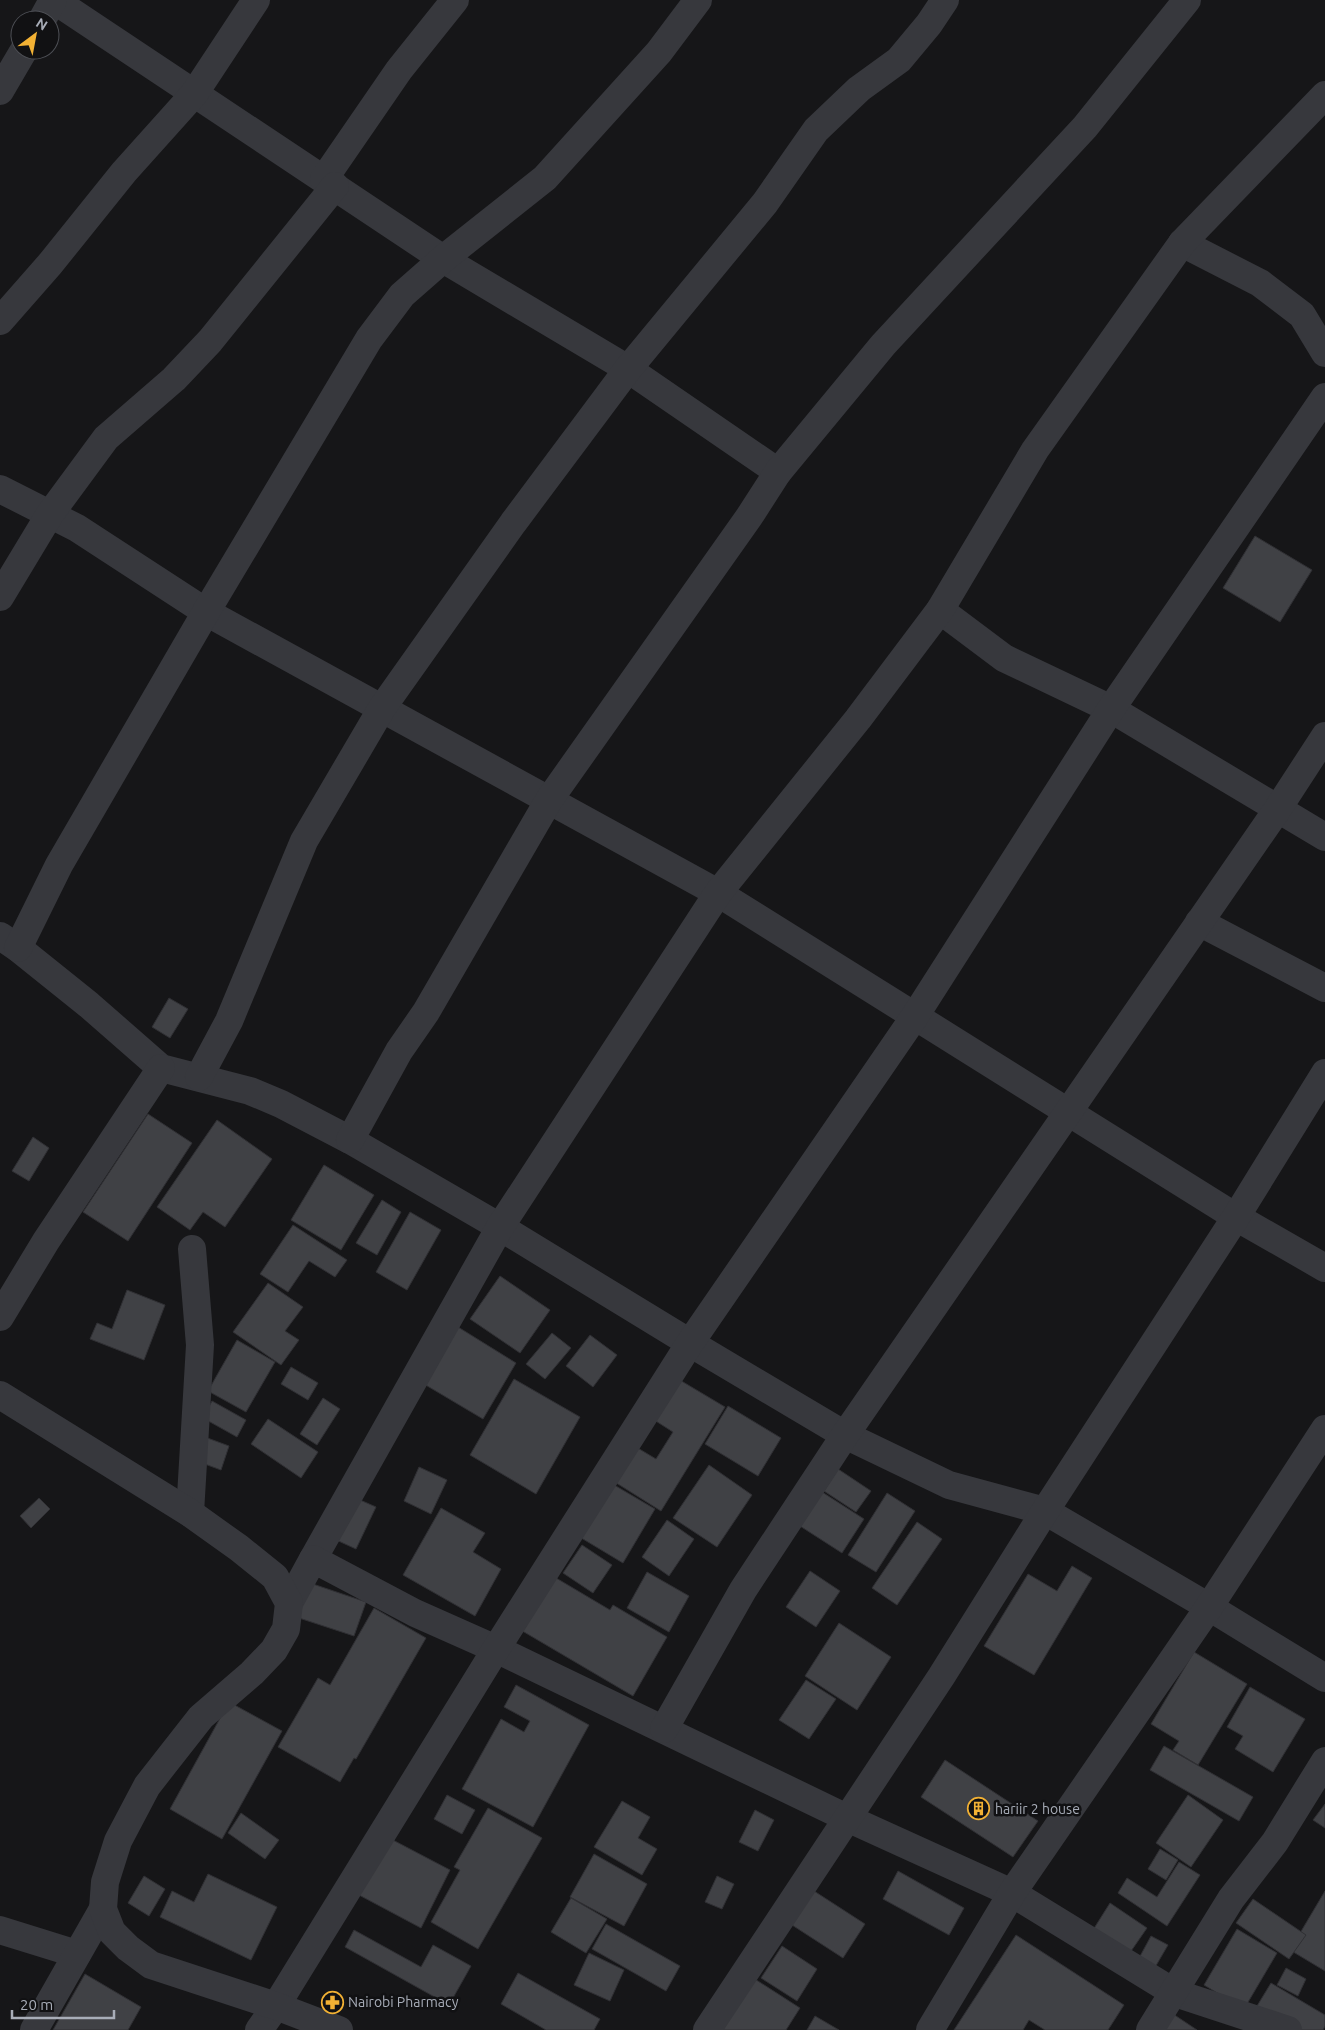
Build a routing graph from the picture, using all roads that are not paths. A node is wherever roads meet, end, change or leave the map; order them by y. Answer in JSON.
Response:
{"nodes":[{"id":1,"x":54,"y":0,"type":"edge"},
{"id":2,"x":256,"y":0,"type":"edge"},
{"id":3,"x":455,"y":0,"type":"edge"},
{"id":4,"x":698,"y":0,"type":"edge"},
{"id":5,"x":945,"y":0,"type":"edge"},
{"id":6,"x":1187,"y":0,"type":"edge"},
{"id":7,"x":18,"y":60,"type":"edge"},
{"id":8,"x":0,"y":92,"type":"edge"},
{"id":9,"x":194,"y":94,"type":"junction"},
{"id":10,"x":1325,"y":95,"type":"edge"},
{"id":11,"x":329,"y":182,"type":"junction"},
{"id":12,"x":1182,"y":243,"type":"junction"},
{"id":13,"x":443,"y":259,"type":"junction"},
{"id":14,"x":0,"y":321,"type":"edge"},
{"id":15,"x":1325,"y":354,"type":"edge"},
{"id":16,"x":628,"y":369,"type":"junction"},
{"id":17,"x":1325,"y":396,"type":"edge"},
{"id":18,"x":778,"y":472,"type":"junction"},
{"id":19,"x":0,"y":489,"type":"edge"},
{"id":20,"x":50,"y":514,"type":"junction"},
{"id":21,"x":0,"y":597,"type":"edge"},
{"id":22,"x":940,"y":610,"type":"junction"},
{"id":23,"x":206,"y":612,"type":"junction"},
{"id":24,"x":382,"y":708,"type":"junction"},
{"id":25,"x":1111,"y":709,"type":"junction"},
{"id":26,"x":1325,"y":736,"type":"edge"},
{"id":27,"x":549,"y":800,"type":"junction"},
{"id":28,"x":1277,"y":810,"type":"junction"},
{"id":29,"x":1325,"y":837,"type":"edge"},
{"id":30,"x":718,"y":893,"type":"junction"},
{"id":31,"x":1199,"y":922,"type":"junction"},
{"id":32,"x":9,"y":942,"type":"edge"},
{"id":33,"x":1325,"y":988,"type":"edge"},
{"id":34,"x":915,"y":1016,"type":"junction"},
{"id":35,"x":161,"y":1068,"type":"junction"},
{"id":36,"x":1325,"y":1073,"type":"edge"},
{"id":37,"x":199,"y":1077,"type":"junction"},
{"id":38,"x":1067,"y":1112,"type":"junction"},
{"id":39,"x":350,"y":1140,"type":"junction"},
{"id":40,"x":1236,"y":1217,"type":"junction"},
{"id":41,"x":500,"y":1227,"type":"junction"},
{"id":42,"x":192,"y":1249,"type":"dead end"},
{"id":43,"x":1325,"y":1268,"type":"edge"},
{"id":44,"x":0,"y":1317,"type":"edge"},
{"id":45,"x":690,"y":1343,"type":"junction"},
{"id":46,"x":0,"y":1395,"type":"edge"},
{"id":47,"x":1325,"y":1429,"type":"edge"},
{"id":48,"x":845,"y":1435,"type":"junction"},
{"id":49,"x":1045,"y":1511,"type":"junction"},
{"id":50,"x":190,"y":1513,"type":"junction"},
{"id":51,"x":313,"y":1559,"type":"junction"},
{"id":52,"x":289,"y":1603,"type":"junction"},
{"id":53,"x":1209,"y":1606,"type":"junction"},
{"id":54,"x":496,"y":1648,"type":"junction"},
{"id":55,"x":1325,"y":1678,"type":"edge"},
{"id":56,"x":664,"y":1730,"type":"junction"},
{"id":57,"x":1325,"y":1761,"type":"edge"},
{"id":58,"x":847,"y":1818,"type":"junction"},
{"id":59,"x":1012,"y":1893,"type":"junction"},
{"id":60,"x":103,"y":1909,"type":"junction"},
{"id":61,"x":0,"y":1930,"type":"edge"},
{"id":62,"x":77,"y":1954,"type":"junction"},
{"id":63,"x":1175,"y":1993,"type":"junction"},
{"id":64,"x":276,"y":2006,"type":"junction"},
{"id":65,"x":34,"y":2030,"type":"edge"},
{"id":66,"x":259,"y":2030,"type":"edge"},
{"id":67,"x":339,"y":2030,"type":"edge"},
{"id":68,"x":707,"y":2030,"type":"edge"},
{"id":69,"x":930,"y":2030,"type":"edge"},
{"id":70,"x":1150,"y":2030,"type":"edge"},
{"id":71,"x":1288,"y":2030,"type":"edge"}],
"edges":[{"from":1,"to":9,"type":"street"},
{"from":2,"to":9,"type":"street"},
{"from":3,"to":11,"type":"street"},
{"from":4,"to":13,"type":"street"},
{"from":5,"to":16,"type":"street"},
{"from":6,"to":18,"type":"street"},
{"from":7,"to":8,"type":"street"},
{"from":9,"to":11,"type":"street"},
{"from":9,"to":14,"type":"street"},
{"from":10,"to":12,"type":"street"},
{"from":11,"to":13,"type":"street"},
{"from":11,"to":20,"type":"street"},
{"from":12,"to":15,"type":"street"},
{"from":12,"to":22,"type":"street"},
{"from":13,"to":16,"type":"street"},
{"from":13,"to":23,"type":"street"},
{"from":16,"to":18,"type":"street"},
{"from":16,"to":24,"type":"street"},
{"from":17,"to":25,"type":"street"},
{"from":18,"to":27,"type":"street"},
{"from":19,"to":20,"type":"street"},
{"from":20,"to":21,"type":"street"},
{"from":20,"to":23,"type":"street"},
{"from":22,"to":25,"type":"street"},
{"from":22,"to":30,"type":"street"},
{"from":23,"to":24,"type":"street"},
{"from":23,"to":32,"type":"street"},
{"from":24,"to":27,"type":"street"},
{"from":24,"to":37,"type":"street"},
{"from":25,"to":28,"type":"street"},
{"from":25,"to":34,"type":"street"},
{"from":26,"to":28,"type":"street"},
{"from":27,"to":30,"type":"street"},
{"from":27,"to":39,"type":"street"},
{"from":28,"to":29,"type":"street"},
{"from":28,"to":31,"type":"street"},
{"from":30,"to":34,"type":"street"},
{"from":30,"to":41,"type":"street"},
{"from":31,"to":33,"type":"street"},
{"from":31,"to":38,"type":"street"},
{"from":32,"to":35,"type":"street"},
{"from":34,"to":38,"type":"street"},
{"from":34,"to":45,"type":"street"},
{"from":35,"to":37,"type":"street"},
{"from":35,"to":44,"type":"street"},
{"from":36,"to":40,"type":"street"},
{"from":37,"to":39,"type":"street"},
{"from":38,"to":40,"type":"street"},
{"from":38,"to":48,"type":"street"},
{"from":39,"to":41,"type":"street"},
{"from":40,"to":43,"type":"street"},
{"from":40,"to":49,"type":"street"},
{"from":41,"to":45,"type":"street"},
{"from":41,"to":51,"type":"street"},
{"from":42,"to":50,"type":"street"},
{"from":45,"to":48,"type":"street"},
{"from":45,"to":54,"type":"street"},
{"from":46,"to":50,"type":"street"},
{"from":47,"to":53,"type":"street"},
{"from":48,"to":49,"type":"street"},
{"from":48,"to":56,"type":"street"},
{"from":49,"to":53,"type":"street"},
{"from":49,"to":58,"type":"street"},
{"from":50,"to":52,"type":"street"},
{"from":51,"to":52,"type":"street"},
{"from":51,"to":54,"type":"street"},
{"from":52,"to":60,"type":"street"},
{"from":53,"to":55,"type":"street"},
{"from":53,"to":59,"type":"street"},
{"from":54,"to":56,"type":"street"},
{"from":54,"to":64,"type":"street"},
{"from":56,"to":58,"type":"street"},
{"from":57,"to":63,"type":"street"},
{"from":58,"to":59,"type":"street"},
{"from":58,"to":68,"type":"street"},
{"from":59,"to":63,"type":"street"},
{"from":59,"to":69,"type":"street"},
{"from":60,"to":62,"type":"street"},
{"from":60,"to":64,"type":"street"},
{"from":61,"to":62,"type":"street"},
{"from":62,"to":65,"type":"street"},
{"from":63,"to":70,"type":"street"},
{"from":63,"to":71,"type":"street"},
{"from":64,"to":66,"type":"street"},
{"from":64,"to":67,"type":"street"}]}
